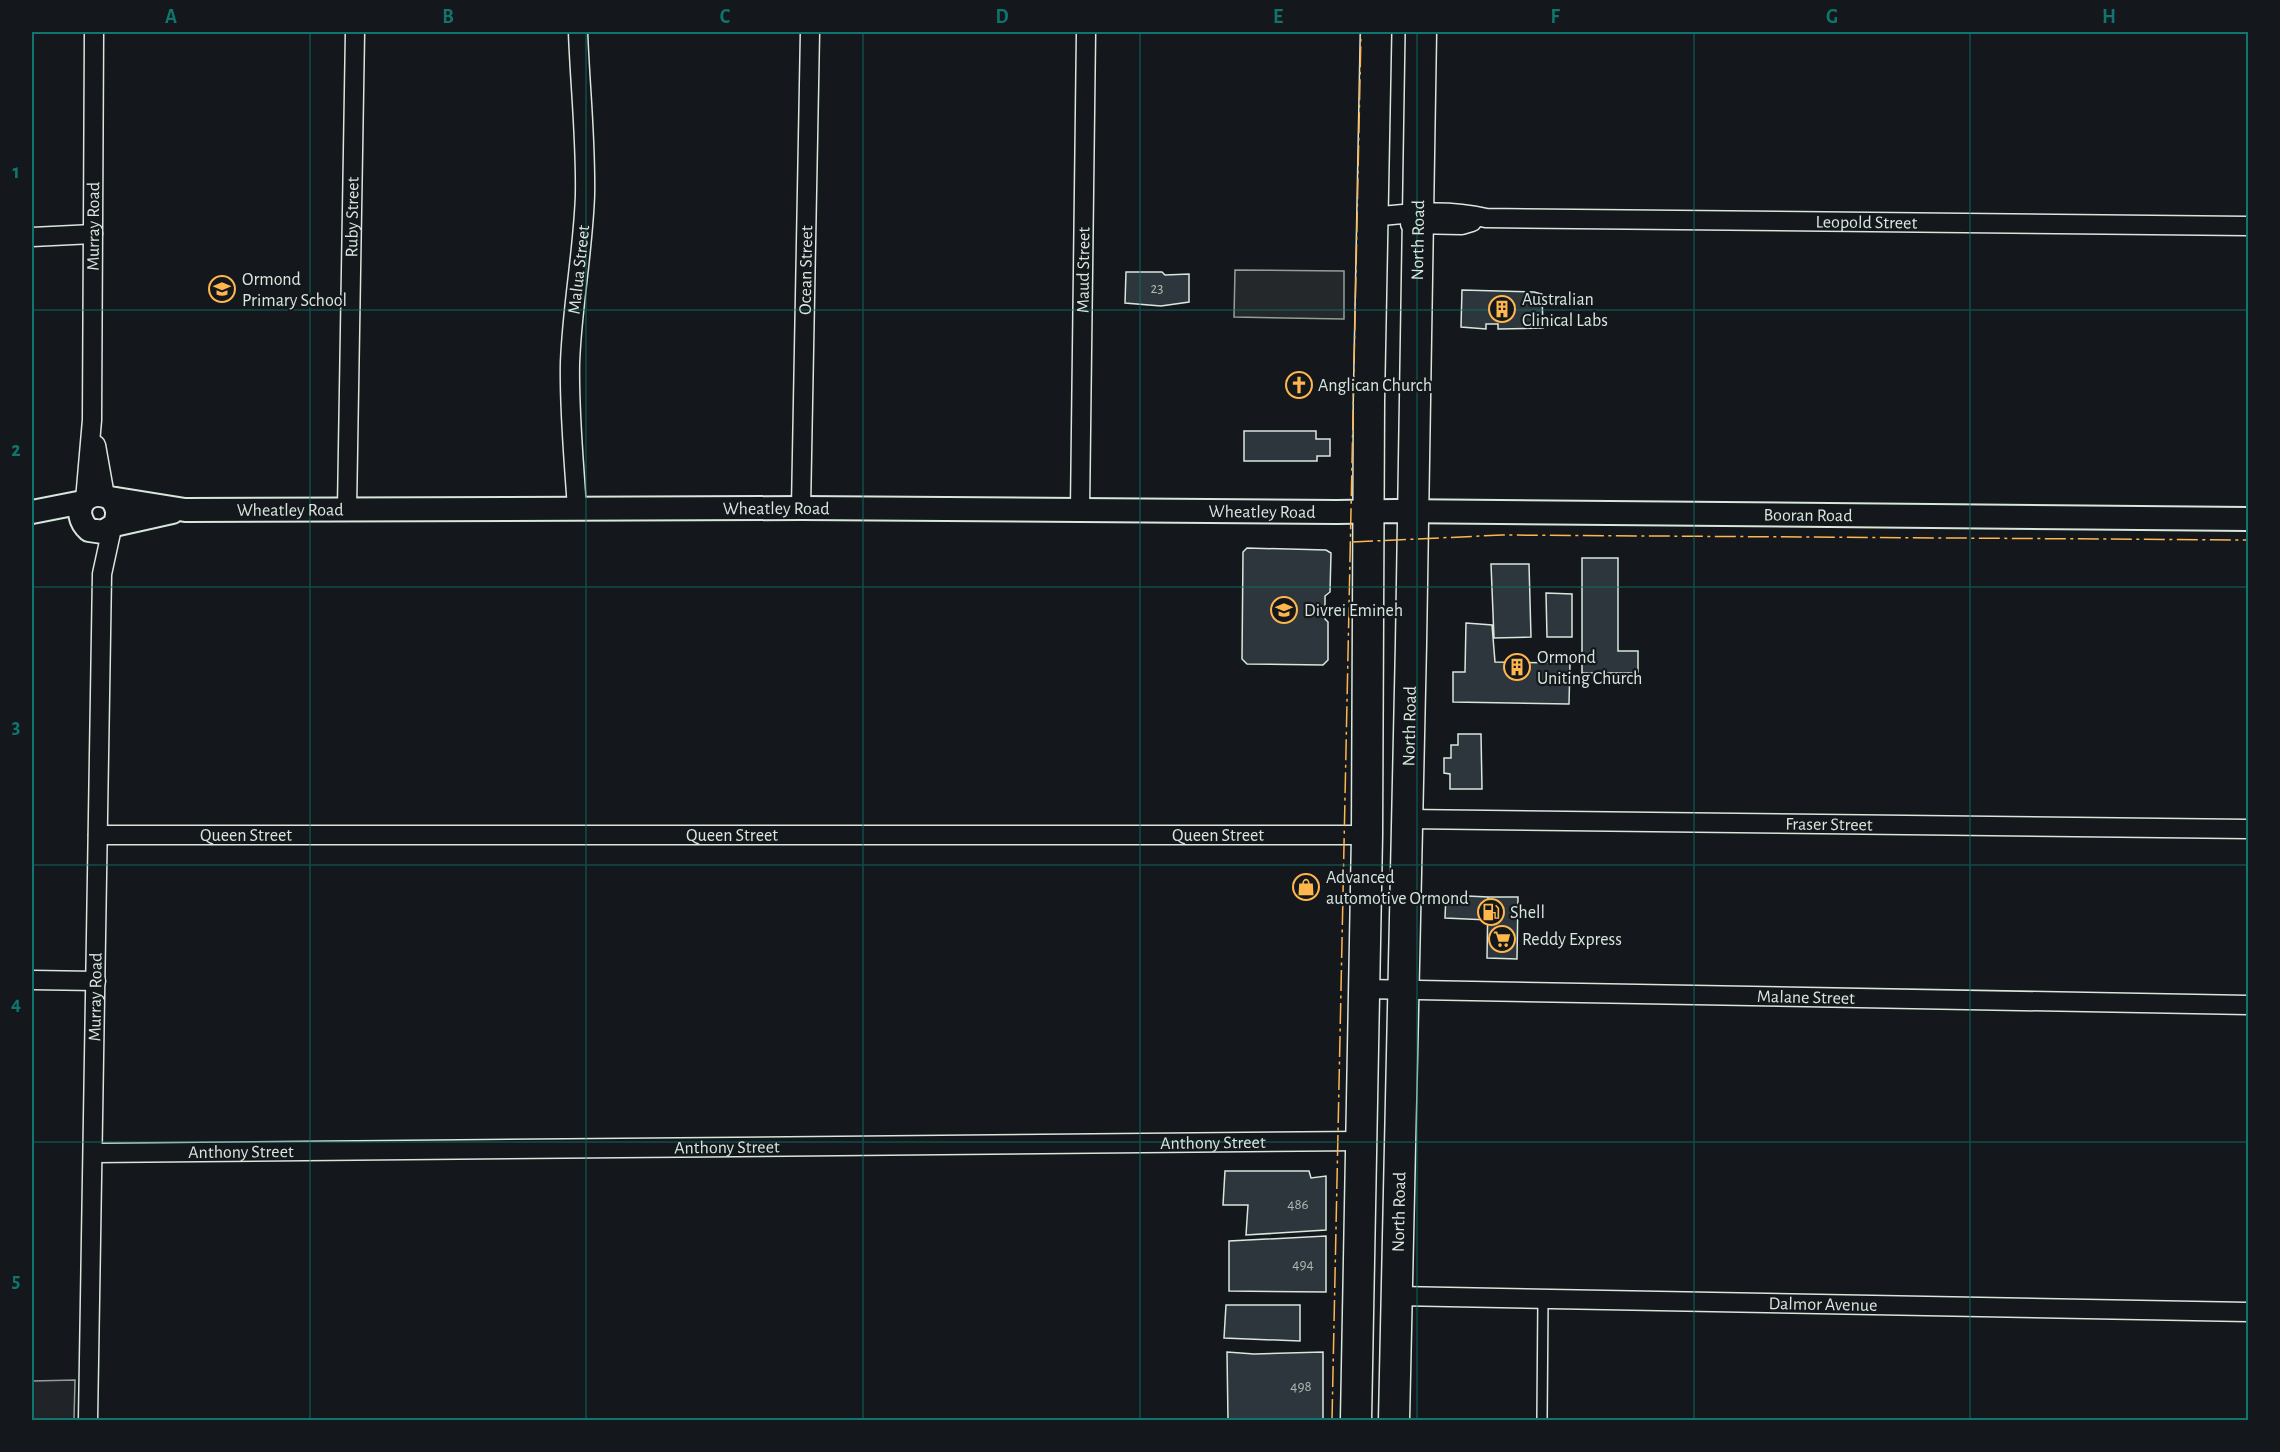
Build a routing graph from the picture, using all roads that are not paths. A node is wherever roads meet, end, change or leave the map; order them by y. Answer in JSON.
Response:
{"nodes":[{"id":1,"x":94,"y":32,"type":"edge"},
{"id":2,"x":355,"y":32,"type":"edge"},
{"id":3,"x":578,"y":32,"type":"edge"},
{"id":4,"x":810,"y":32,"type":"edge"},
{"id":5,"x":1086,"y":32,"type":"edge"},
{"id":6,"x":1376,"y":32,"type":"edge"},
{"id":7,"x":1421,"y":32,"type":"edge"},
{"id":8,"x":1372,"y":217,"type":"junction"},
{"id":9,"x":1418,"y":218,"type":"junction"},
{"id":10,"x":2248,"y":226,"type":"edge"},
{"id":11,"x":93,"y":234,"type":"junction"},
{"id":12,"x":32,"y":237,"type":"edge"},
{"id":13,"x":801,"y":508,"type":"junction"},
{"id":14,"x":347,"y":509,"type":"junction"},
{"id":15,"x":577,"y":509,"type":"junction"},
{"id":16,"x":1080,"y":510,"type":"junction"},
{"id":17,"x":1413,"y":511,"type":"junction"},
{"id":18,"x":1368,"y":512,"type":"junction"},
{"id":19,"x":32,"y":513,"type":"edge"},
{"id":20,"x":98,"y":513,"type":"junction"},
{"id":21,"x":32,"y":519,"type":"edge"},
{"id":22,"x":2248,"y":519,"type":"edge"},
{"id":23,"x":1366,"y":644,"type":"junction"},
{"id":24,"x":1411,"y":644,"type":"junction"},
{"id":25,"x":1407,"y":819,"type":"junction"},
{"id":26,"x":2248,"y":829,"type":"edge"},
{"id":27,"x":98,"y":835,"type":"junction"},
{"id":28,"x":1367,"y":835,"type":"junction"},
{"id":29,"x":32,"y":980,"type":"edge"},
{"id":30,"x":96,"y":981,"type":"junction"},
{"id":31,"x":1364,"y":990,"type":"junction"},
{"id":32,"x":1402,"y":990,"type":"junction"},
{"id":33,"x":2248,"y":1005,"type":"edge"},
{"id":34,"x":1362,"y":1141,"type":"junction"},
{"id":35,"x":93,"y":1153,"type":"junction"},
{"id":36,"x":1397,"y":1296,"type":"junction"},
{"id":37,"x":1543,"y":1298,"type":"junction"},
{"id":38,"x":2248,"y":1311,"type":"edge"},
{"id":39,"x":88,"y":1420,"type":"edge"},
{"id":40,"x":1356,"y":1420,"type":"edge"},
{"id":41,"x":1394,"y":1420,"type":"edge"},
{"id":42,"x":1542,"y":1420,"type":"edge"}],
"edges":[{"from":1,"to":11,"type":"street","name":"Murray Road"},
{"from":2,"to":14,"type":"street","name":"Ruby Street"},
{"from":3,"to":15,"type":"street","name":"Malua Street"},
{"from":4,"to":13,"type":"street","name":"Ocean Street"},
{"from":5,"to":16,"type":"street","name":"Maud Street"},
{"from":6,"to":8,"type":"highway"},
{"from":7,"to":9,"type":"highway","name":"North Road"},
{"from":8,"to":9,"type":"street","name":"Leopold Street"},
{"from":8,"to":18,"type":"highway"},
{"from":9,"to":10,"type":"street","name":"Leopold Street"},
{"from":9,"to":17,"type":"highway","name":"North Road"},
{"from":11,"to":12,"type":"street"},
{"from":11,"to":20,"type":"street","name":"Murray Road"},
{"from":13,"to":15,"type":"street","name":"Wheatley Road"},
{"from":13,"to":16,"type":"street","name":"Wheatley Road"},
{"from":14,"to":15,"type":"street","name":"Wheatley Road"},
{"from":14,"to":20,"type":"street","name":"Wheatley Road"},
{"from":16,"to":18,"type":"street","name":"Wheatley Road"},
{"from":17,"to":18,"type":"street","name":"Booran Road"},
{"from":17,"to":22,"type":"street","name":"Booran Road"},
{"from":17,"to":24,"type":"highway","name":"North Road"},
{"from":18,"to":23,"type":"highway"},
{"from":19,"to":20,"type":"street","name":"Wheatley Road"},
{"from":20,"to":21,"type":"street","name":"Wheatley Road"},
{"from":20,"to":27,"type":"street","name":"Murray Road"},
{"from":23,"to":24,"type":"highway"},
{"from":23,"to":28,"type":"highway"},
{"from":24,"to":25,"type":"highway","name":"North Road"},
{"from":25,"to":26,"type":"street","name":"Fraser Street"},
{"from":25,"to":32,"type":"highway","name":"North Road"},
{"from":27,"to":28,"type":"street","name":"Queen Street"},
{"from":27,"to":30,"type":"street","name":"Murray Road"},
{"from":28,"to":31,"type":"highway"},
{"from":29,"to":30,"type":"street"},
{"from":30,"to":35,"type":"street","name":"Murray Road"},
{"from":31,"to":32,"type":"street","name":"Malane Street"},
{"from":31,"to":34,"type":"highway"},
{"from":32,"to":33,"type":"street","name":"Malane Street"},
{"from":32,"to":36,"type":"highway","name":"North Road"},
{"from":34,"to":35,"type":"street","name":"Anthony Street"},
{"from":34,"to":40,"type":"highway"},
{"from":35,"to":39,"type":"street","name":"Murray Road"},
{"from":36,"to":37,"type":"street","name":"Dalmor Avenue"},
{"from":36,"to":41,"type":"highway","name":"North Road"},
{"from":37,"to":38,"type":"street","name":"Dalmor Avenue"},
{"from":37,"to":42,"type":"lane"}]}
